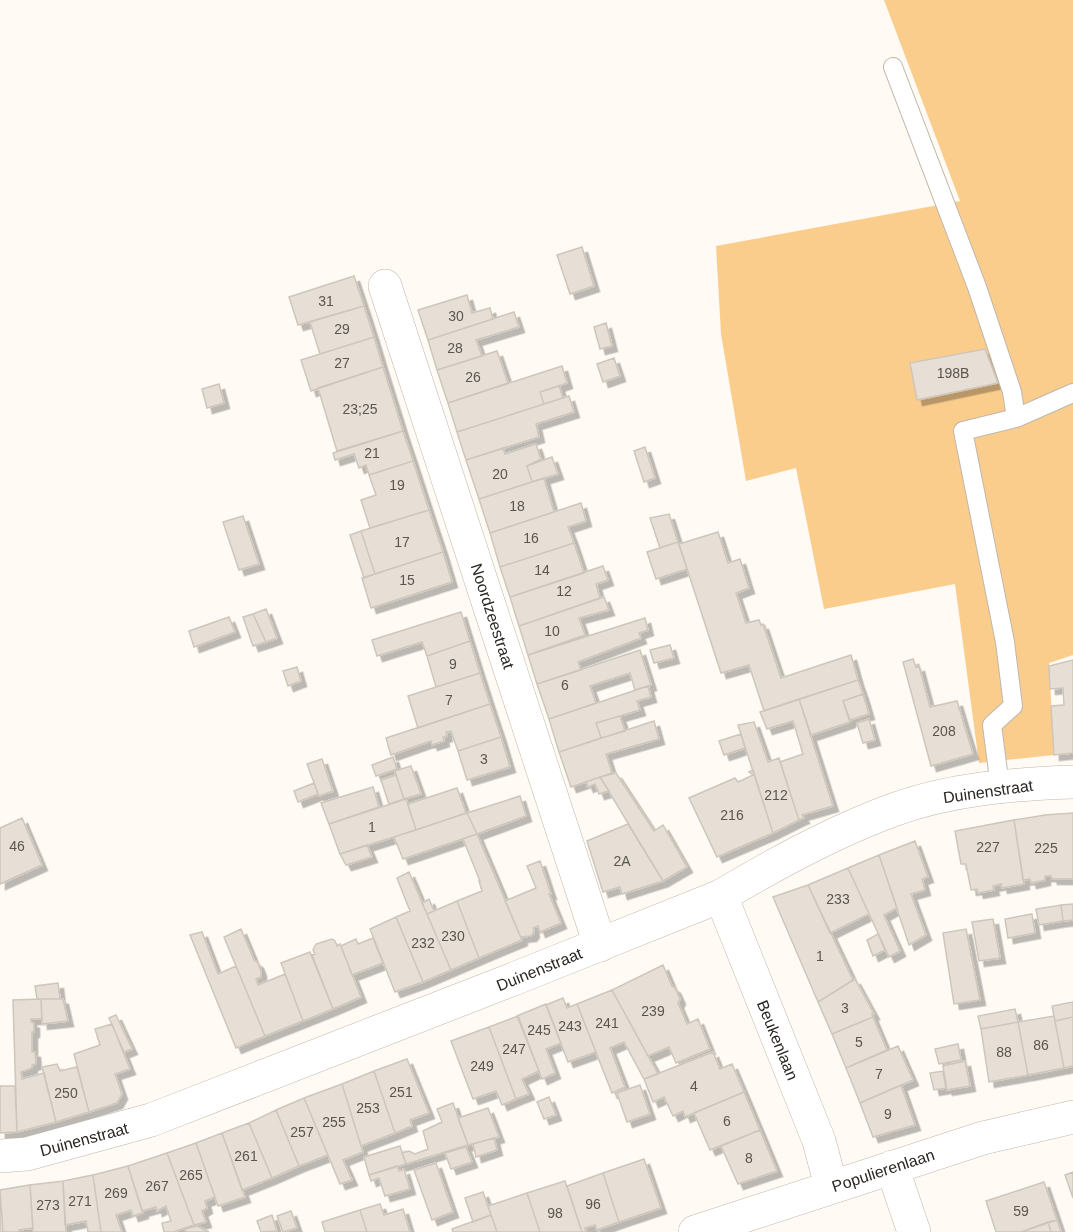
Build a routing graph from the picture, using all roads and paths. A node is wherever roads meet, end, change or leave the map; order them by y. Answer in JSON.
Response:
{"nodes":[{"id":1,"x":893,"y":67,"type":"dead end"},
{"id":2,"x":385,"y":286,"type":"dead end"},
{"id":3,"x":1073,"y":393,"type":"edge"},
{"id":4,"x":1016,"y":418,"type":"junction"},
{"id":5,"x":1073,"y":782,"type":"edge"},
{"id":6,"x":1000,"y":787,"type":"junction"},
{"id":7,"x":721,"y":896,"type":"junction"},
{"id":8,"x":600,"y":945,"type":"junction"},
{"id":9,"x":1073,"y":1117,"type":"edge"},
{"id":10,"x":0,"y":1156,"type":"edge"},
{"id":11,"x":892,"y":1167,"type":"junction"},
{"id":12,"x":831,"y":1186,"type":"junction"},
{"id":13,"x":695,"y":1232,"type":"edge"},
{"id":14,"x":914,"y":1232,"type":"edge"}],
"edges":[{"from":1,"to":4,"type":"lane"},
{"from":2,"to":8,"type":"street","name":"Noordzeestraat"},
{"from":3,"to":4,"type":"lane"},
{"from":4,"to":6,"type":"lane"},
{"from":5,"to":6,"type":"street","name":"Duinenstraat"},
{"from":6,"to":7,"type":"street","name":"Duinenstraat"},
{"from":7,"to":8,"type":"street","name":"Duinenstraat"},
{"from":7,"to":12,"type":"street","name":"Beukenlaan"},
{"from":8,"to":10,"type":"street","name":"Duinenstraat"},
{"from":9,"to":11,"type":"street","name":"Populierenlaan"},
{"from":11,"to":12,"type":"street","name":"Populierenlaan"},
{"from":11,"to":14,"type":"street"},
{"from":12,"to":13,"type":"street","name":"Populierenlaan"}]}
